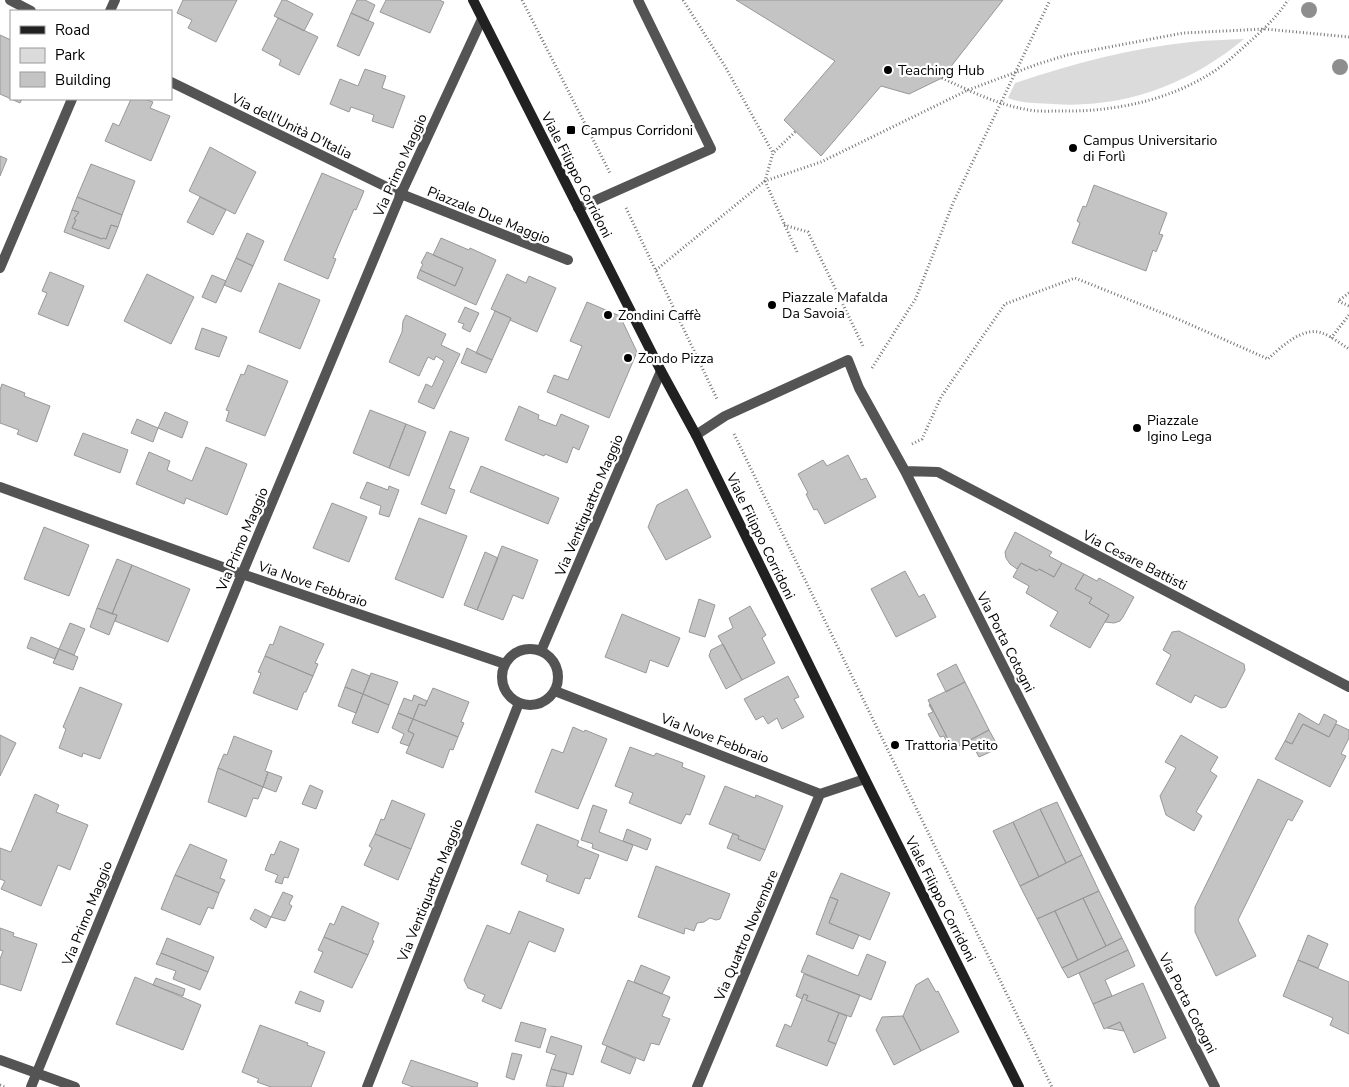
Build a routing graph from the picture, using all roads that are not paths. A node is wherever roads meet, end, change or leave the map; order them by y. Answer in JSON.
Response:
{"nodes":[{"id":1,"x":10,"y":0,"type":"edge"},
{"id":2,"x":473,"y":0,"type":"edge"},
{"id":3,"x":638,"y":0,"type":"edge"},
{"id":4,"x":29,"y":10,"type":"edge"},
{"id":5,"x":482,"y":19,"type":"junction"},
{"id":6,"x":172,"y":82,"type":"edge"},
{"id":7,"x":72,"y":100,"type":"edge"},
{"id":8,"x":401,"y":194,"type":"junction"},
{"id":9,"x":578,"y":208,"type":"junction"},
{"id":10,"x":568,"y":260,"type":"dead end"},
{"id":11,"x":0,"y":268,"type":"edge"},
{"id":12,"x":661,"y":371,"type":"junction"},
{"id":13,"x":696,"y":435,"type":"junction"},
{"id":14,"x":904,"y":472,"type":"junction"},
{"id":15,"x":0,"y":487,"type":"edge"},
{"id":16,"x":242,"y":574,"type":"junction"},
{"id":17,"x":541,"y":651,"type":"junction"},
{"id":18,"x":504,"y":664,"type":"junction"},
{"id":19,"x":1349,"y":687,"type":"edge"},
{"id":20,"x":555,"y":691,"type":"junction"},
{"id":21,"x":519,"y":703,"type":"junction"},
{"id":22,"x":865,"y":779,"type":"junction"},
{"id":23,"x":820,"y":794,"type":"junction"},
{"id":24,"x":0,"y":1060,"type":"edge"},
{"id":25,"x":36,"y":1073,"type":"junction"},
{"id":26,"x":31,"y":1087,"type":"edge"},
{"id":27,"x":75,"y":1087,"type":"edge"},
{"id":28,"x":367,"y":1087,"type":"edge"},
{"id":29,"x":697,"y":1087,"type":"edge"},
{"id":30,"x":1019,"y":1087,"type":"edge"},
{"id":31,"x":1215,"y":1087,"type":"edge"}],
"edges":[{"from":1,"to":4,"type":"street"},
{"from":2,"to":5,"type":"main road","name":"Viale Filippo Corridoni"},
{"from":3,"to":9,"type":"street"},
{"from":5,"to":8,"type":"street","name":"Via Primo Maggio"},
{"from":5,"to":9,"type":"main road","name":"Viale Filippo Corridoni"},
{"from":6,"to":8,"type":"street","name":"Via dell'Unità D'Italia"},
{"from":7,"to":11,"type":"street"},
{"from":8,"to":10,"type":"street","name":"Piazzale Due Maggio"},
{"from":8,"to":16,"type":"street","name":"Via Primo Maggio"},
{"from":9,"to":12,"type":"main road","name":"Viale Filippo Corridoni"},
{"from":12,"to":13,"type":"main road","name":"Viale Filippo Corridoni"},
{"from":12,"to":17,"type":"street","name":"Via Ventiquattro Maggio"},
{"from":13,"to":14,"type":"street","name":"Via Porta Cotogni"},
{"from":13,"to":22,"type":"main road","name":"Viale Filippo Corridoni"},
{"from":14,"to":19,"type":"street","name":"Via Cesare Battisti"},
{"from":14,"to":31,"type":"street","name":"Via Porta Cotogni"},
{"from":15,"to":16,"type":"street","name":"Via Nove Febbraio"},
{"from":16,"to":18,"type":"street","name":"Via Nove Febbraio"},
{"from":16,"to":25,"type":"street","name":"Via Primo Maggio"},
{"from":17,"to":18,"type":"street"},
{"from":17,"to":20,"type":"street"},
{"from":18,"to":21,"type":"street"},
{"from":20,"to":21,"type":"street"},
{"from":20,"to":23,"type":"street","name":"Via Nove Febbraio"},
{"from":21,"to":28,"type":"street","name":"Via Ventiquattro Maggio"},
{"from":22,"to":23,"type":"street"},
{"from":22,"to":30,"type":"main road","name":"Viale Filippo Corridoni"},
{"from":23,"to":29,"type":"street","name":"Via Quattro Novembre"},
{"from":24,"to":25,"type":"street"},
{"from":25,"to":26,"type":"street","name":"Via Primo Maggio"},
{"from":25,"to":27,"type":"street"}]}
